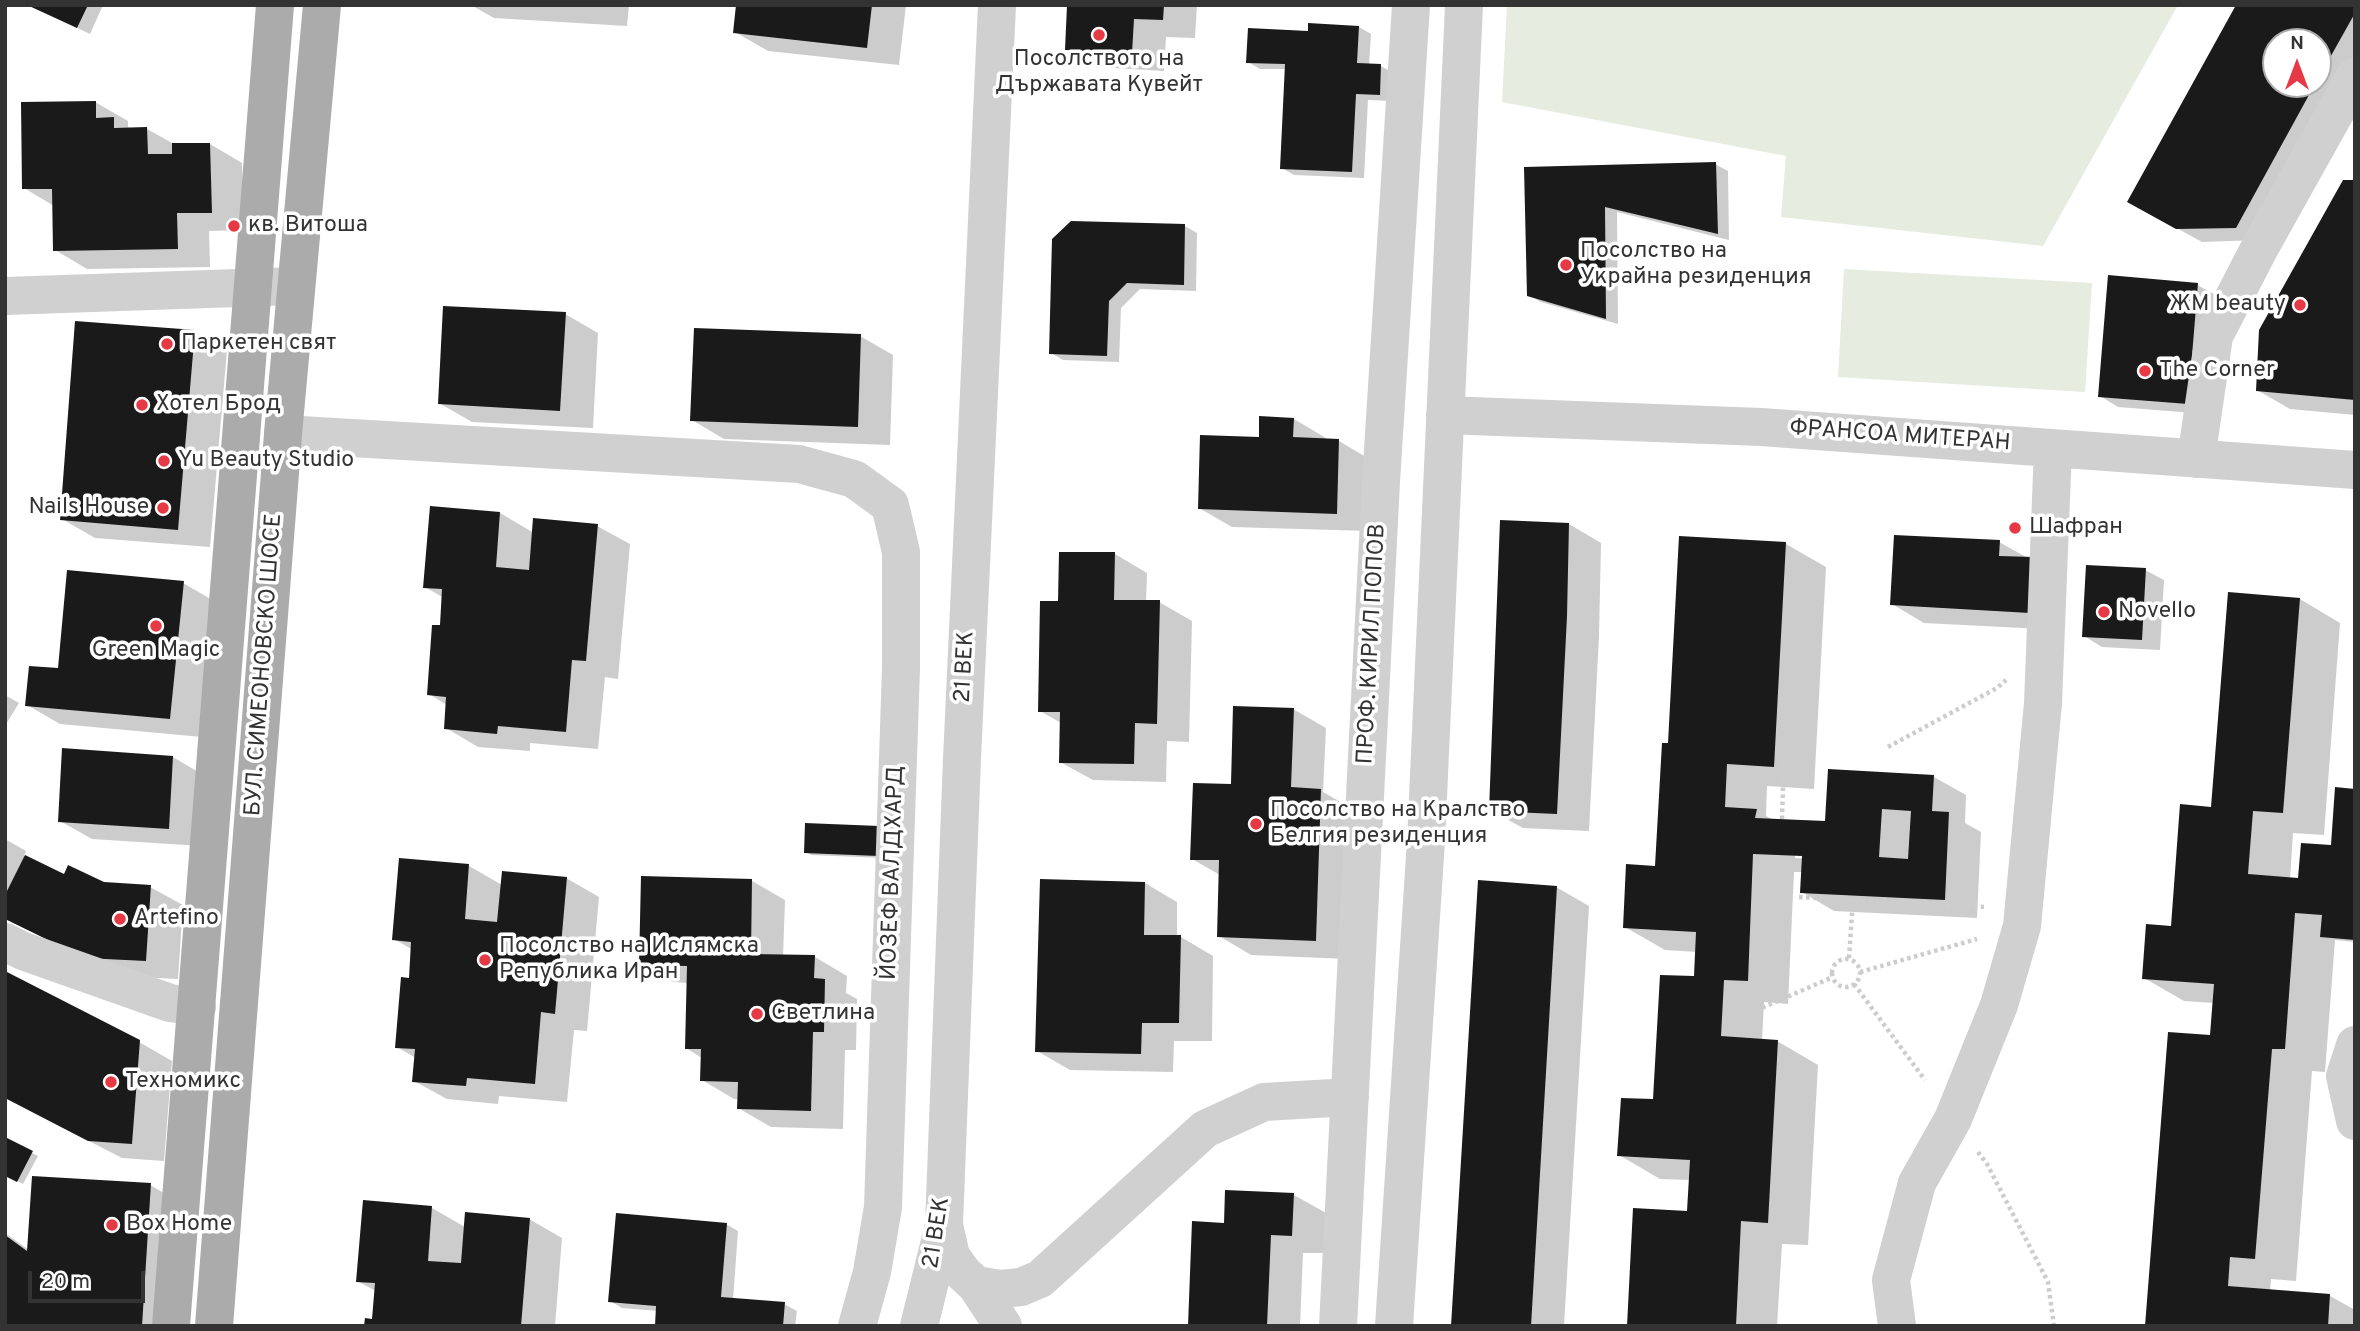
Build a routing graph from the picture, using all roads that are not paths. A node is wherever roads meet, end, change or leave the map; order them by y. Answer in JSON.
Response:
{"nodes":[{"id":1,"x":275,"y":5,"type":"edge"},
{"id":2,"x":322,"y":5,"type":"edge"},
{"id":3,"x":997,"y":5,"type":"edge"},
{"id":4,"x":1411,"y":5,"type":"edge"},
{"id":5,"x":1464,"y":5,"type":"edge"},
{"id":6,"x":2355,"y":77,"type":"edge"},
{"id":7,"x":254,"y":286,"type":"junction"},
{"id":8,"x":296,"y":286,"type":"junction"},
{"id":9,"x":5,"y":296,"type":"edge"},
{"id":10,"x":1445,"y":415,"type":"junction"},
{"id":11,"x":283,"y":434,"type":"junction"},
{"id":12,"x":2053,"y":448,"type":"junction"},
{"id":13,"x":2196,"y":458,"type":"junction"},
{"id":14,"x":2355,"y":470,"type":"edge"},
{"id":15,"x":5,"y":942,"type":"edge"},
{"id":16,"x":197,"y":1007,"type":"junction"},
{"id":17,"x":2355,"y":1045,"type":"edge"},
{"id":18,"x":1350,"y":1097,"type":"junction"},
{"id":19,"x":2355,"y":1121,"type":"edge"},
{"id":20,"x":944,"y":1225,"type":"junction"},
{"id":21,"x":976,"y":1285,"type":"junction"},
{"id":22,"x":171,"y":1326,"type":"edge"},
{"id":23,"x":214,"y":1326,"type":"edge"},
{"id":24,"x":857,"y":1326,"type":"edge"},
{"id":25,"x":919,"y":1326,"type":"edge"},
{"id":26,"x":1003,"y":1326,"type":"edge"},
{"id":27,"x":1338,"y":1326,"type":"edge"},
{"id":28,"x":1394,"y":1326,"type":"edge"},
{"id":29,"x":1897,"y":1326,"type":"edge"}],
"edges":[{"from":1,"to":7,"type":"main road","name":"БУЛ. СИМЕОНОВСКО ШОСЕ"},
{"from":2,"to":8,"type":"main road","name":"БУЛ. СИМЕОНОВСКО ШОСЕ"},
{"from":3,"to":20,"type":"street","name":"21 ВЕК"},
{"from":4,"to":18,"type":"street","name":"ПРОФ. КИРИЛ ПОПОВ"},
{"from":5,"to":10,"type":"street"},
{"from":6,"to":13,"type":"street"},
{"from":7,"to":8,"type":"street"},
{"from":7,"to":9,"type":"street"},
{"from":7,"to":16,"type":"main road","name":"БУЛ. СИМЕОНОВСКО ШОСЕ"},
{"from":8,"to":11,"type":"main road","name":"БУЛ. СИМЕОНОВСКО ШОСЕ"},
{"from":10,"to":12,"type":"street","name":"ФРАНСОА МИТЕРАН"},
{"from":10,"to":28,"type":"street"},
{"from":11,"to":23,"type":"main road","name":"БУЛ. СИМЕОНОВСКО ШОСЕ"},
{"from":11,"to":24,"type":"street","name":"ЙОЗЕФ ВАЛДХАРД"},
{"from":12,"to":13,"type":"street","name":"ФРАНСОА МИТЕРАН"},
{"from":12,"to":29,"type":"street"},
{"from":13,"to":14,"type":"street","name":"ФРАНСОА МИТЕРАН"},
{"from":15,"to":16,"type":"street"},
{"from":16,"to":22,"type":"main road","name":"БУЛ. СИМЕОНОВСКО ШОСЕ"},
{"from":17,"to":19,"type":"street"},
{"from":18,"to":21,"type":"street"},
{"from":18,"to":27,"type":"street","name":"ПРОФ. КИРИЛ ПОПОВ"},
{"from":20,"to":21,"type":"street","name":"21 ВЕК"},
{"from":20,"to":25,"type":"street","name":"21 ВЕК"},
{"from":21,"to":26,"type":"street","name":"21 ВЕК"}]}
